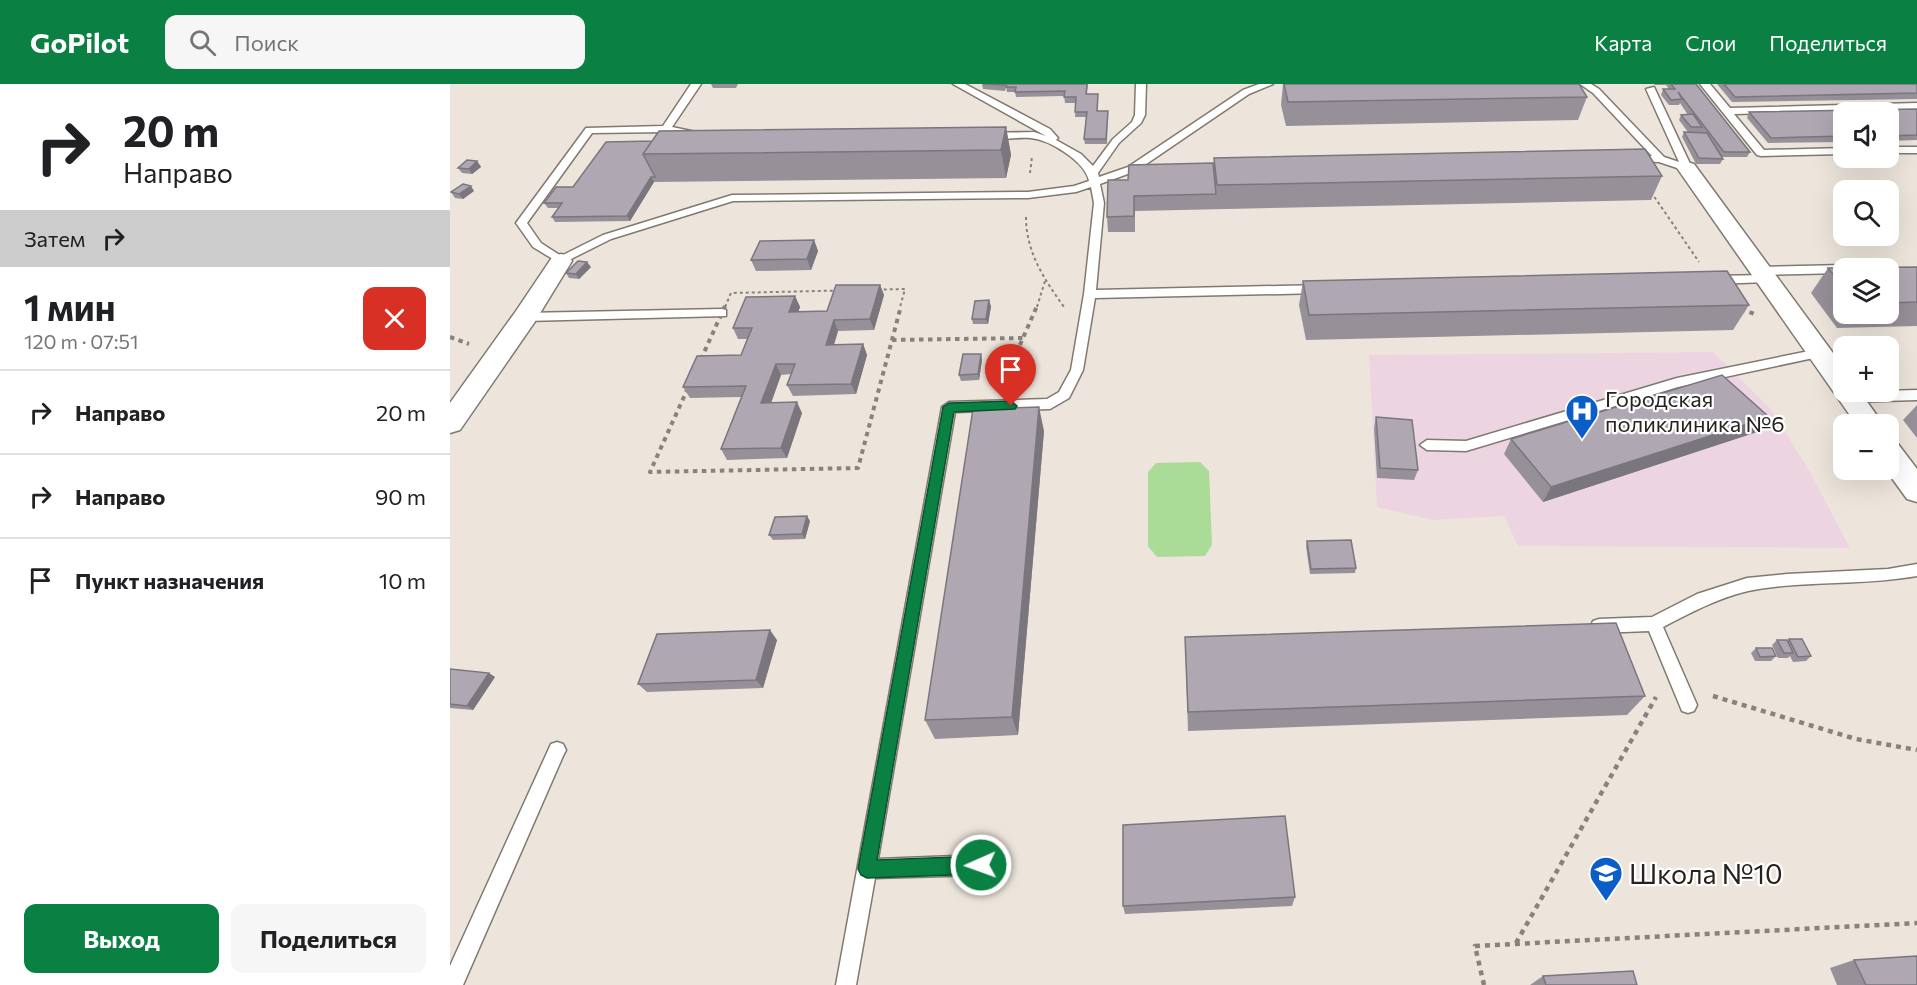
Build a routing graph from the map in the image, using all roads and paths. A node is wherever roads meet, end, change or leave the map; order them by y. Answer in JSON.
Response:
{"nodes":[{"id":1,"x":696,"y":84,"type":"edge"},
{"id":2,"x":958,"y":84,"type":"edge"},
{"id":3,"x":1141,"y":84,"type":"edge"},
{"id":4,"x":1268,"y":84,"type":"edge"},
{"id":5,"x":1585,"y":84,"type":"edge"},
{"id":6,"x":1705,"y":84,"type":"edge"},
{"id":7,"x":1651,"y":89,"type":"dead end"},
{"id":8,"x":1917,"y":106,"type":"edge"},
{"id":9,"x":1727,"y":111,"type":"junction"},
{"id":10,"x":666,"y":129,"type":"junction"},
{"id":11,"x":1034,"y":135,"type":"junction"},
{"id":12,"x":699,"y":136,"type":"edge"},
{"id":13,"x":976,"y":136,"type":"edge"},
{"id":14,"x":1052,"y":142,"type":"junction"},
{"id":15,"x":1899,"y":150,"type":"edge"},
{"id":16,"x":1917,"y":150,"type":"edge"},
{"id":17,"x":1833,"y":151,"type":"edge"},
{"id":18,"x":1629,"y":159,"type":"junction"},
{"id":19,"x":1660,"y":159,"type":"junction"},
{"id":20,"x":1617,"y":160,"type":"edge"},
{"id":21,"x":1687,"y":168,"type":"junction"},
{"id":22,"x":1132,"y":169,"type":"junction"},
{"id":23,"x":1151,"y":169,"type":"edge"},
{"id":24,"x":1094,"y":178,"type":"junction"},
{"id":25,"x":1028,"y":195,"type":"junction"},
{"id":26,"x":561,"y":261,"type":"junction"},
{"id":27,"x":1833,"y":270,"type":"edge"},
{"id":28,"x":1763,"y":275,"type":"junction"},
{"id":29,"x":1705,"y":280,"type":"junction"},
{"id":30,"x":1045,"y":281,"type":"junction"},
{"id":31,"x":1329,"y":288,"type":"edge"},
{"id":32,"x":1090,"y":294,"type":"junction"},
{"id":33,"x":722,"y":313,"type":"junction"},
{"id":34,"x":525,"y":317,"type":"junction"},
{"id":35,"x":1806,"y":334,"type":"junction"},
{"id":36,"x":1084,"y":335,"type":"junction"},
{"id":37,"x":1024,"y":338,"type":"junction"},
{"id":38,"x":892,"y":340,"type":"junction"},
{"id":39,"x":1819,"y":353,"type":"junction"},
{"id":40,"x":1833,"y":373,"type":"edge"},
{"id":41,"x":1899,"y":394,"type":"edge"},
{"id":42,"x":1917,"y":395,"type":"edge"},
{"id":43,"x":972,"y":407,"type":"junction"},
{"id":44,"x":450,"y":423,"type":"edge"},
{"id":45,"x":1427,"y":445,"type":"dead end"},
{"id":46,"x":1899,"y":466,"type":"edge"},
{"id":47,"x":1917,"y":491,"type":"edge"},
{"id":48,"x":1917,"y":570,"type":"edge"},
{"id":49,"x":1654,"y":624,"type":"junction"},
{"id":50,"x":1583,"y":626,"type":"edge"},
{"id":51,"x":1672,"y":667,"type":"junction"},
{"id":52,"x":1681,"y":686,"type":"junction"},
{"id":53,"x":1688,"y":705,"type":"dead end"},
{"id":54,"x":557,"y":750,"type":"dead end"},
{"id":55,"x":1917,"y":750,"type":"edge"},
{"id":56,"x":981,"y":865,"type":"dead end"},
{"id":57,"x":867,"y":869,"type":"junction"},
{"id":58,"x":1917,"y":922,"type":"edge"},
{"id":59,"x":1516,"y":944,"type":"junction"},
{"id":60,"x":452,"y":985,"type":"edge"},
{"id":61,"x":846,"y":985,"type":"edge"},
{"id":62,"x":1484,"y":985,"type":"edge"}],
"edges":[{"from":1,"to":10,"type":"lane"},
{"from":2,"to":14,"type":"lane"},
{"from":3,"to":24,"type":"lane"},
{"from":4,"to":22,"type":"lane"},
{"from":5,"to":19,"type":"lane"},
{"from":6,"to":9,"type":"lane"},
{"from":7,"to":21,"type":"lane"},
{"from":8,"to":9,"type":"lane"},
{"from":9,"to":17,"type":"lane"},
{"from":10,"to":12,"type":"lane"},
{"from":10,"to":26,"type":"lane"},
{"from":11,"to":13,"type":"lane"},
{"from":11,"to":14,"type":"lane"},
{"from":11,"to":25,"type":"path"},
{"from":14,"to":24,"type":"lane"},
{"from":15,"to":16,"type":"lane"},
{"from":18,"to":19,"type":"lane"},
{"from":18,"to":20,"type":"lane"},
{"from":18,"to":29,"type":"path"},
{"from":19,"to":21,"type":"lane"},
{"from":21,"to":28,"type":"street"},
{"from":22,"to":23,"type":"lane"},
{"from":22,"to":24,"type":"lane"},
{"from":24,"to":25,"type":"lane"},
{"from":24,"to":32,"type":"lane"},
{"from":25,"to":26,"type":"lane"},
{"from":25,"to":30,"type":"path"},
{"from":26,"to":34,"type":"street"},
{"from":27,"to":28,"type":"lane"},
{"from":28,"to":29,"type":"lane"},
{"from":28,"to":35,"type":"street"},
{"from":29,"to":35,"type":"path"},
{"from":30,"to":36,"type":"path"},
{"from":30,"to":37,"type":"path"},
{"from":31,"to":32,"type":"lane"},
{"from":32,"to":36,"type":"lane"},
{"from":33,"to":34,"type":"lane"},
{"from":33,"to":38,"type":"path"},
{"from":33,"to":38,"type":"path"},
{"from":34,"to":44,"type":"street"},
{"from":35,"to":39,"type":"street"},
{"from":36,"to":43,"type":"lane"},
{"from":37,"to":38,"type":"path"},
{"from":37,"to":43,"type":"path"},
{"from":39,"to":40,"type":"street"},
{"from":39,"to":45,"type":"lane"},
{"from":41,"to":42,"type":"lane"},
{"from":43,"to":57,"type":"lane"},
{"from":46,"to":47,"type":"street"},
{"from":48,"to":49,"type":"lane"},
{"from":49,"to":50,"type":"lane"},
{"from":49,"to":51,"type":"lane"},
{"from":51,"to":52,"type":"lane"},
{"from":51,"to":59,"type":"path"},
{"from":52,"to":53,"type":"lane"},
{"from":52,"to":55,"type":"path"},
{"from":54,"to":60,"type":"lane"},
{"from":56,"to":57,"type":"lane"},
{"from":57,"to":61,"type":"lane"},
{"from":58,"to":59,"type":"path"},
{"from":59,"to":62,"type":"path"}]}
